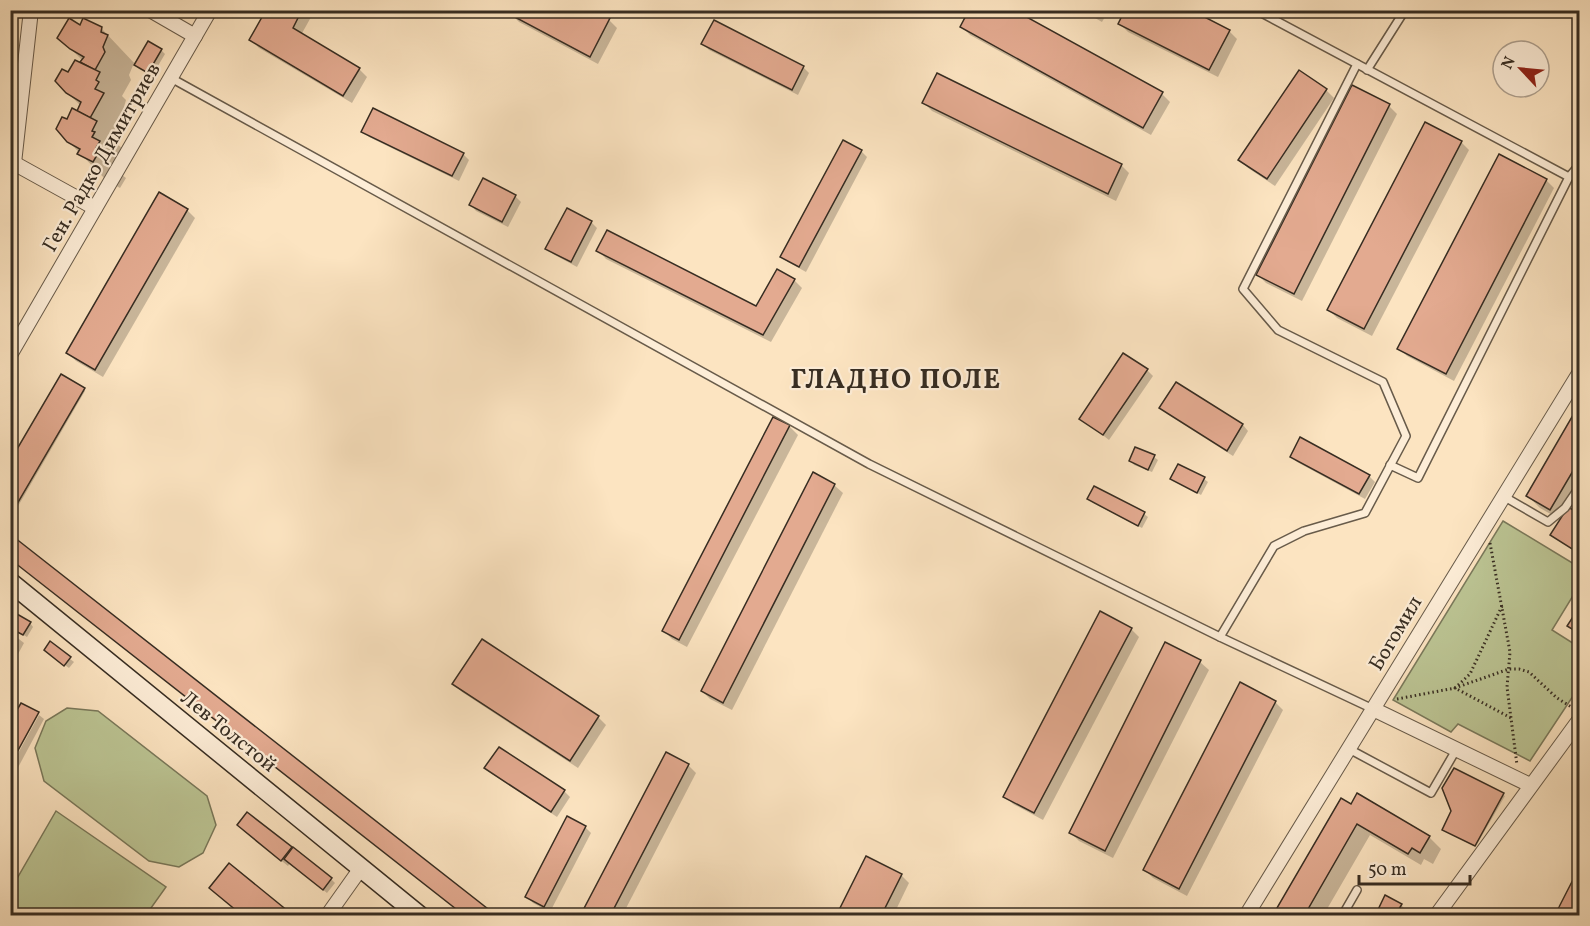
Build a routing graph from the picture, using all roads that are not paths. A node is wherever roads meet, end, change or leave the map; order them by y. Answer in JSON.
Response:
{"nodes":[{"id":1,"x":31,"y":10,"type":"edge"},
{"id":2,"x":150,"y":10,"type":"edge"},
{"id":3,"x":210,"y":10,"type":"edge"},
{"id":4,"x":1256,"y":10,"type":"edge"},
{"id":5,"x":1405,"y":10,"type":"edge"},
{"id":6,"x":195,"y":36,"type":"junction"},
{"id":7,"x":1357,"y":64,"type":"junction"},
{"id":8,"x":1367,"y":70,"type":"junction"},
{"id":9,"x":171,"y":78,"type":"junction"},
{"id":10,"x":12,"y":164,"type":"edge"},
{"id":11,"x":1580,"y":164,"type":"edge"},
{"id":12,"x":1569,"y":177,"type":"junction"},
{"id":13,"x":95,"y":208,"type":"junction"},
{"id":14,"x":10,"y":355,"type":"edge"},
{"id":15,"x":1580,"y":372,"type":"edge"},
{"id":16,"x":1390,"y":465,"type":"junction"},
{"id":17,"x":1580,"y":486,"type":"edge"},
{"id":18,"x":1503,"y":496,"type":"junction"},
{"id":19,"x":10,"y":582,"type":"edge"},
{"id":20,"x":1220,"y":637,"type":"junction"},
{"id":21,"x":1380,"y":713,"type":"junction"},
{"id":22,"x":1580,"y":719,"type":"edge"},
{"id":23,"x":1349,"y":749,"type":"junction"},
{"id":24,"x":1456,"y":750,"type":"junction"},
{"id":25,"x":1524,"y":782,"type":"junction"},
{"id":26,"x":361,"y":868,"type":"junction"},
{"id":27,"x":1357,"y":890,"type":"dead end"},
{"id":28,"x":327,"y":915,"type":"edge"},
{"id":29,"x":420,"y":915,"type":"edge"},
{"id":30,"x":1246,"y":915,"type":"edge"},
{"id":31,"x":1342,"y":915,"type":"edge"},
{"id":32,"x":1436,"y":915,"type":"edge"}],
"edges":[{"from":1,"to":10,"type":"street"},
{"from":2,"to":6,"type":"street"},
{"from":3,"to":6,"type":"street","name":"Ген. Радко Димитриев"},
{"from":4,"to":7,"type":"lane"},
{"from":5,"to":8,"type":"lane"},
{"from":6,"to":9,"type":"street","name":"Ген. Радко Димитриев"},
{"from":7,"to":8,"type":"lane"},
{"from":7,"to":16,"type":"lane"},
{"from":8,"to":12,"type":"lane"},
{"from":9,"to":13,"type":"street","name":"Ген. Радко Димитриев"},
{"from":9,"to":20,"type":"lane"},
{"from":10,"to":13,"type":"street"},
{"from":11,"to":12,"type":"lane"},
{"from":12,"to":16,"type":"lane"},
{"from":13,"to":14,"type":"street","name":"Ген. Радко Димитриев"},
{"from":15,"to":18,"type":"street","name":"Богомил"},
{"from":16,"to":20,"type":"lane"},
{"from":17,"to":18,"type":"lane"},
{"from":18,"to":21,"type":"street","name":"Богомил"},
{"from":19,"to":26,"type":"street","name":"Лев Толстой"},
{"from":20,"to":21,"type":"lane"},
{"from":21,"to":23,"type":"street","name":"Богомил"},
{"from":21,"to":24,"type":"street"},
{"from":22,"to":25,"type":"street"},
{"from":23,"to":24,"type":"lane"},
{"from":23,"to":30,"type":"street","name":"Богомил"},
{"from":24,"to":25,"type":"street"},
{"from":25,"to":32,"type":"street"},
{"from":26,"to":28,"type":"street"},
{"from":26,"to":29,"type":"street","name":"Лев Толстой"},
{"from":27,"to":31,"type":"lane"}]}
